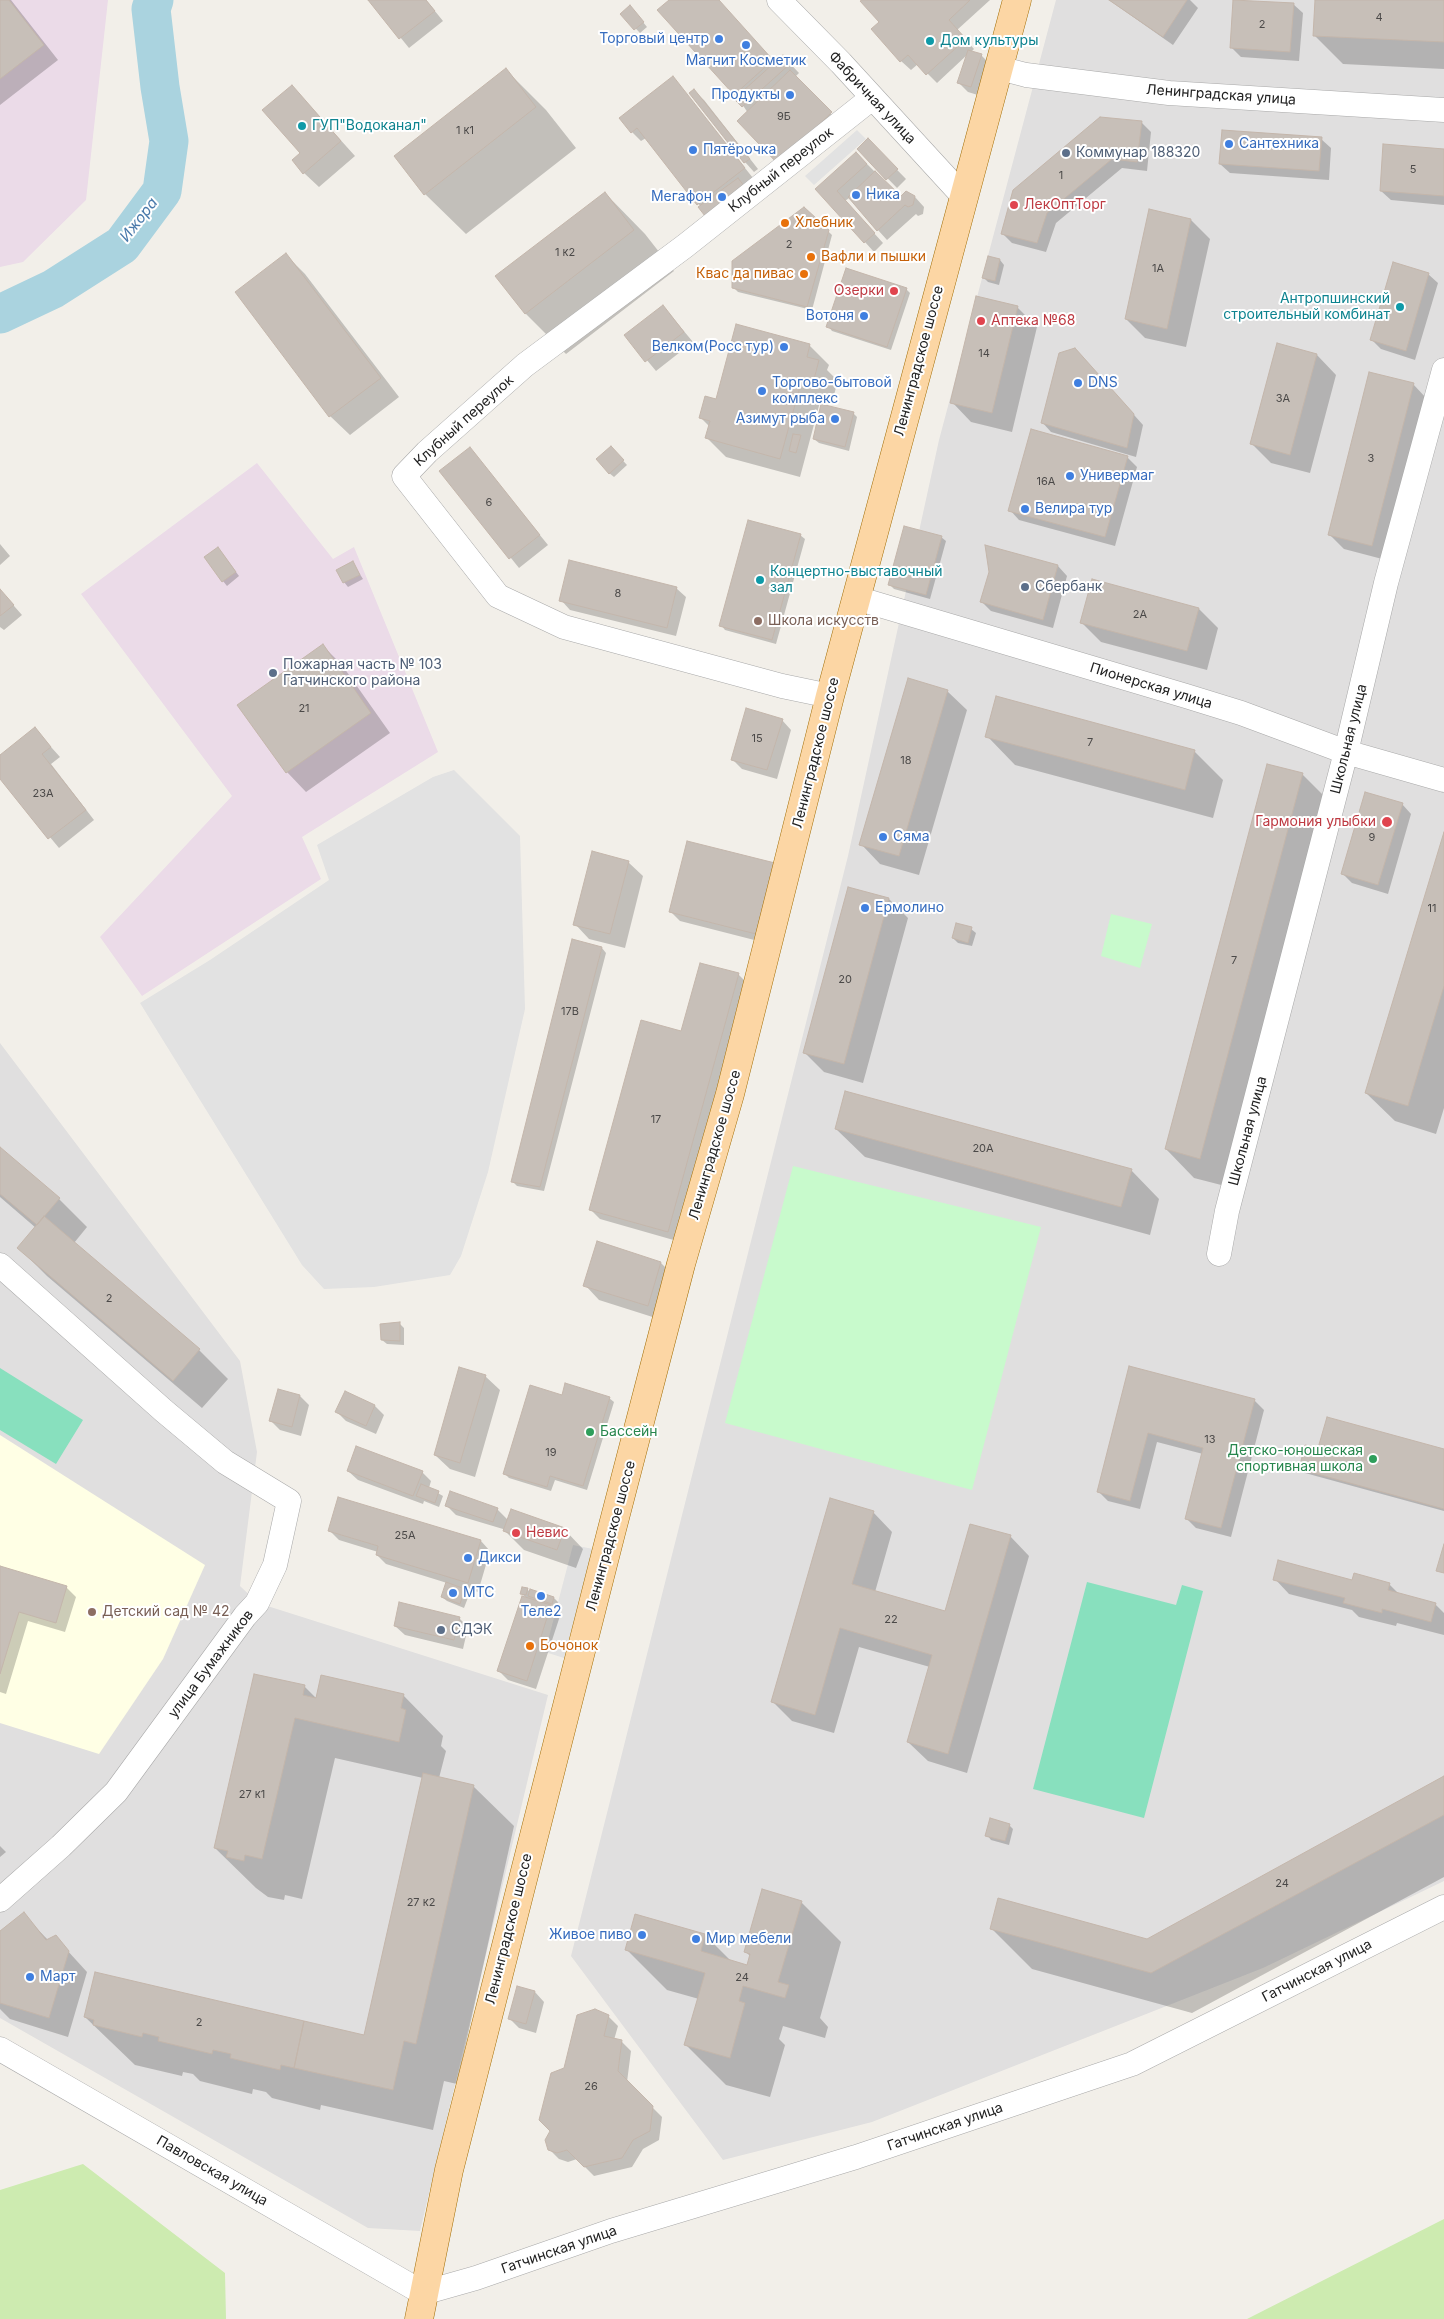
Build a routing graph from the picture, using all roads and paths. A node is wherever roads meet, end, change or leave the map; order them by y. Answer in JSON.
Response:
{"nodes":[{"id":1,"x":779,"y":0,"type":"edge"},
{"id":2,"x":1017,"y":0,"type":"edge"},
{"id":3,"x":999,"y":68,"type":"junction"},
{"id":4,"x":872,"y":98,"type":"junction"},
{"id":5,"x":1444,"y":110,"type":"edge"},
{"id":6,"x":963,"y":196,"type":"junction"},
{"id":7,"x":1444,"y":371,"type":"edge"},
{"id":8,"x":856,"y":598,"type":"junction"},
{"id":9,"x":830,"y":696,"type":"junction"},
{"id":10,"x":1346,"y":752,"type":"junction"},
{"id":11,"x":1444,"y":780,"type":"edge"},
{"id":12,"x":1219,"y":1254,"type":"dead end"},
{"id":13,"x":0,"y":1265,"type":"edge"},
{"id":14,"x":0,"y":1900,"type":"edge"},
{"id":15,"x":1444,"y":1907,"type":"edge"},
{"id":16,"x":0,"y":2049,"type":"edge"},
{"id":17,"x":421,"y":2306,"type":"edge"}],
"edges":[{"from":1,"to":4,"type":"street","name":"Фабричная улица"},
{"from":2,"to":3,"type":"main road","name":"Ленинградское шоссе"},
{"from":3,"to":5,"type":"street","name":"Ленинградская улица"},
{"from":3,"to":6,"type":"main road","name":"Ленинградское шоссе"},
{"from":4,"to":6,"type":"street","name":"Фабричная улица"},
{"from":4,"to":9,"type":"street","name":"Клубный переулок"},
{"from":6,"to":8,"type":"main road","name":"Ленинградское шоссе"},
{"from":7,"to":10,"type":"street","name":"Школьная улица"},
{"from":8,"to":9,"type":"main road","name":"Ленинградское шоссе"},
{"from":8,"to":10,"type":"street","name":"Пионерская улица"},
{"from":9,"to":17,"type":"main road","name":"Ленинградское шоссе"},
{"from":10,"to":11,"type":"street","name":"Пионерская улица"},
{"from":10,"to":12,"type":"street","name":"Школьная улица"},
{"from":13,"to":14,"type":"street","name":"улица Бумажников"},
{"from":15,"to":17,"type":"street","name":"Гатчинская улица"},
{"from":16,"to":17,"type":"street","name":"Павловская улица"}]}
